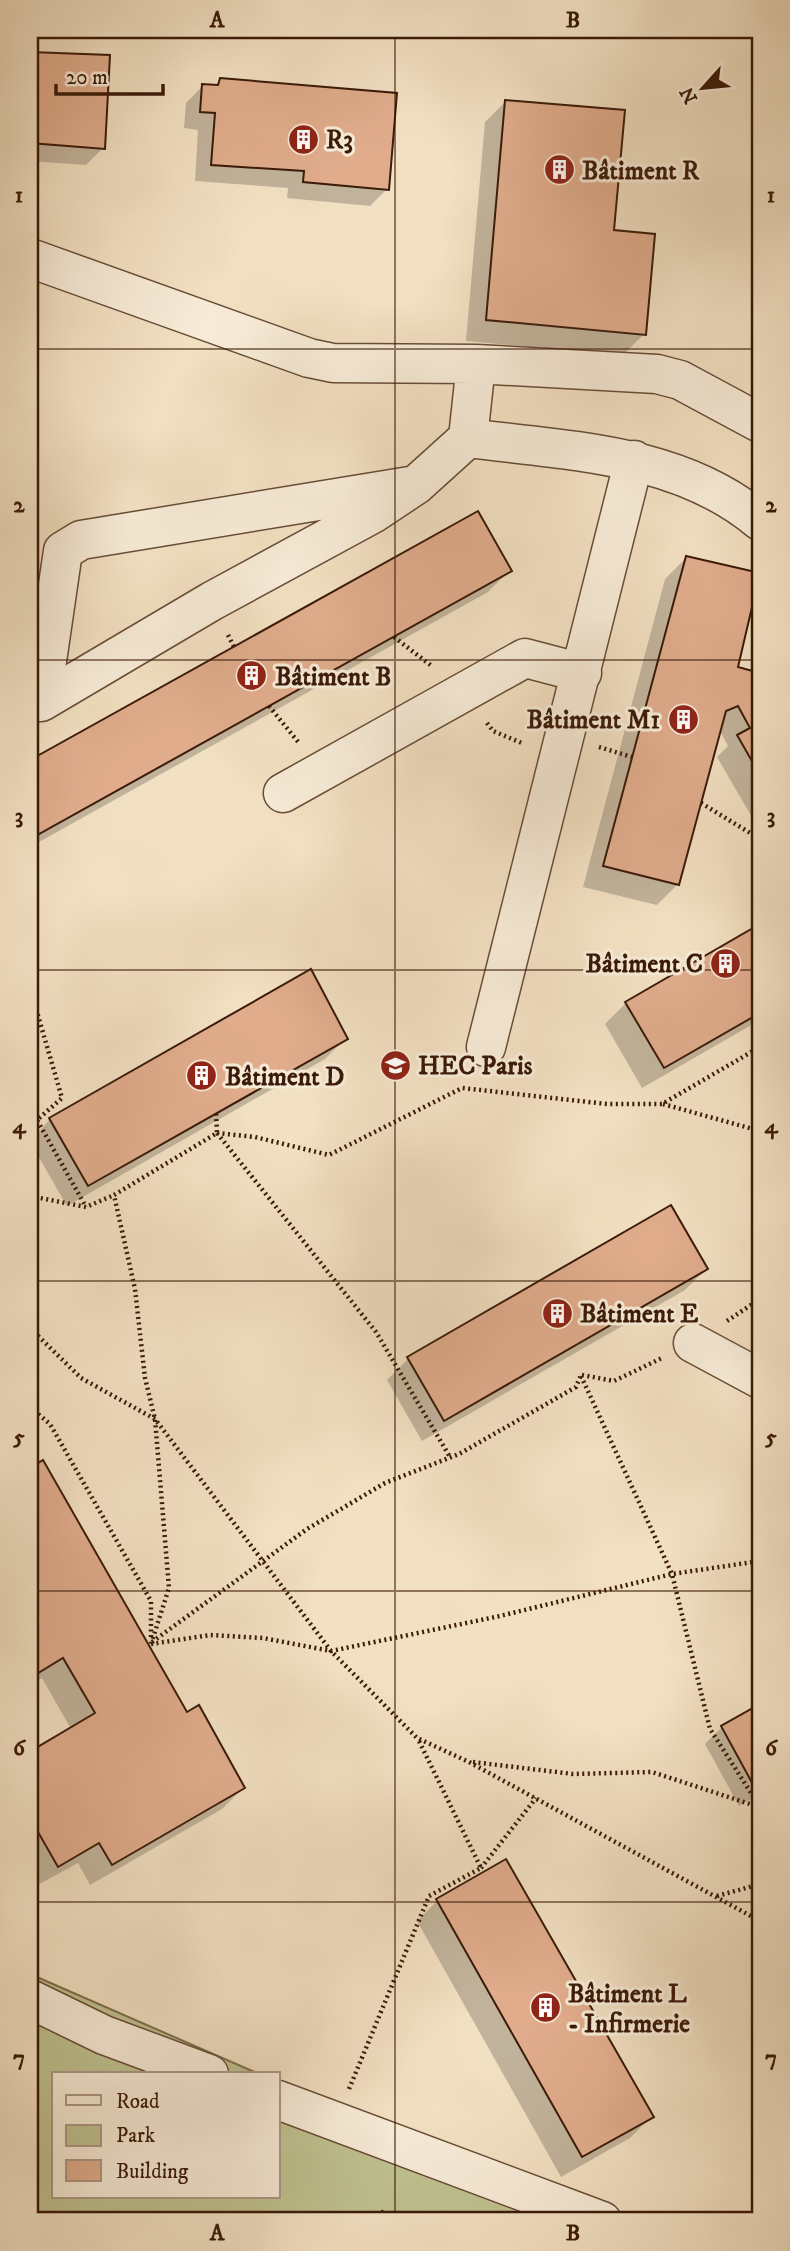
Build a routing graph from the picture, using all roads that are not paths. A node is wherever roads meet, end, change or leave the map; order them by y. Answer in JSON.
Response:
{"nodes":[{"id":1,"x":30,"y":257,"type":"edge"},
{"id":2,"x":475,"y":364,"type":"junction"},
{"id":3,"x":760,"y":423,"type":"edge"},
{"id":4,"x":468,"y":438,"type":"junction"},
{"id":5,"x":634,"y":460,"type":"junction"},
{"id":6,"x":416,"y":485,"type":"junction"},
{"id":7,"x":760,"y":521,"type":"edge"},
{"id":8,"x":582,"y":673,"type":"junction"},
{"id":9,"x":283,"y":793,"type":"dead end"},
{"id":10,"x":486,"y":1047,"type":"dead end"},
{"id":11,"x":693,"y":1343,"type":"dead end"},
{"id":12,"x":760,"y":1379,"type":"edge"},
{"id":13,"x":30,"y":1999,"type":"edge"},
{"id":14,"x":204,"y":2072,"type":"edge"},
{"id":15,"x":280,"y":2101,"type":"edge"},
{"id":16,"x":601,"y":2221,"type":"edge"}],
"edges":[{"from":1,"to":2,"type":"lane"},
{"from":2,"to":3,"type":"lane"},
{"from":2,"to":4,"type":"lane"},
{"from":4,"to":5,"type":"lane"},
{"from":4,"to":6,"type":"lane"},
{"from":5,"to":7,"type":"lane"},
{"from":5,"to":8,"type":"lane"},
{"from":6,"to":6,"type":"lane"},
{"from":8,"to":9,"type":"lane"},
{"from":8,"to":10,"type":"lane"},
{"from":11,"to":12,"type":"lane"},
{"from":13,"to":14,"type":"lane"},
{"from":15,"to":16,"type":"lane"}]}
